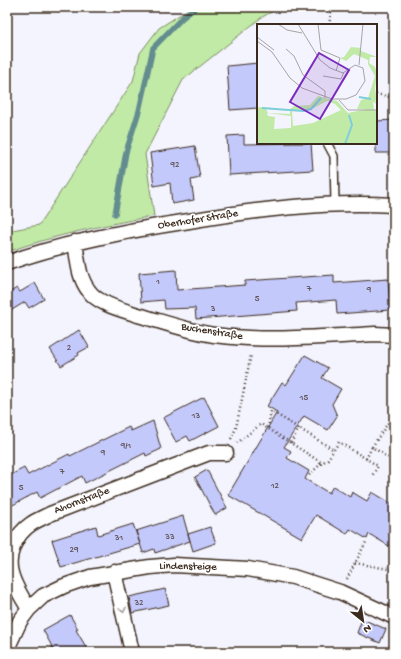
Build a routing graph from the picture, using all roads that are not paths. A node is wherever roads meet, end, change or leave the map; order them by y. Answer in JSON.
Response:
{"nodes":[{"id":1,"x":328,"y":144,"type":"edge"},
{"id":2,"x":335,"y":204,"type":"junction"},
{"id":3,"x":394,"y":204,"type":"edge"},
{"id":4,"x":75,"y":242,"type":"junction"},
{"id":5,"x":7,"y":263,"type":"edge"},
{"id":6,"x":394,"y":335,"type":"edge"},
{"id":7,"x":226,"y":453,"type":"road end"},
{"id":8,"x":114,"y":572,"type":"junction"},
{"id":9,"x":29,"y":609,"type":"junction"},
{"id":10,"x":394,"y":617,"type":"edge"},
{"id":11,"x":7,"y":650,"type":"edge"},
{"id":12,"x":132,"y":652,"type":"edge"}],
"edges":[{"from":1,"to":2,"type":"lane"},
{"from":2,"to":3,"type":"street","name":"Oberhofer Straße"},
{"from":2,"to":4,"type":"street","name":"Oberhofer Straße"},
{"from":4,"to":5,"type":"street","name":"Oberhofer Straße"},
{"from":4,"to":6,"type":"street","name":"Buchenstraße"},
{"from":7,"to":9,"type":"street","name":"Ahornstraße"},
{"from":8,"to":9,"type":"street","name":"Lindensteige"},
{"from":8,"to":10,"type":"street","name":"Lindensteige"},
{"from":8,"to":12,"type":"street","one_way":true},
{"from":9,"to":11,"type":"street","name":"Lindensteige"}]}
